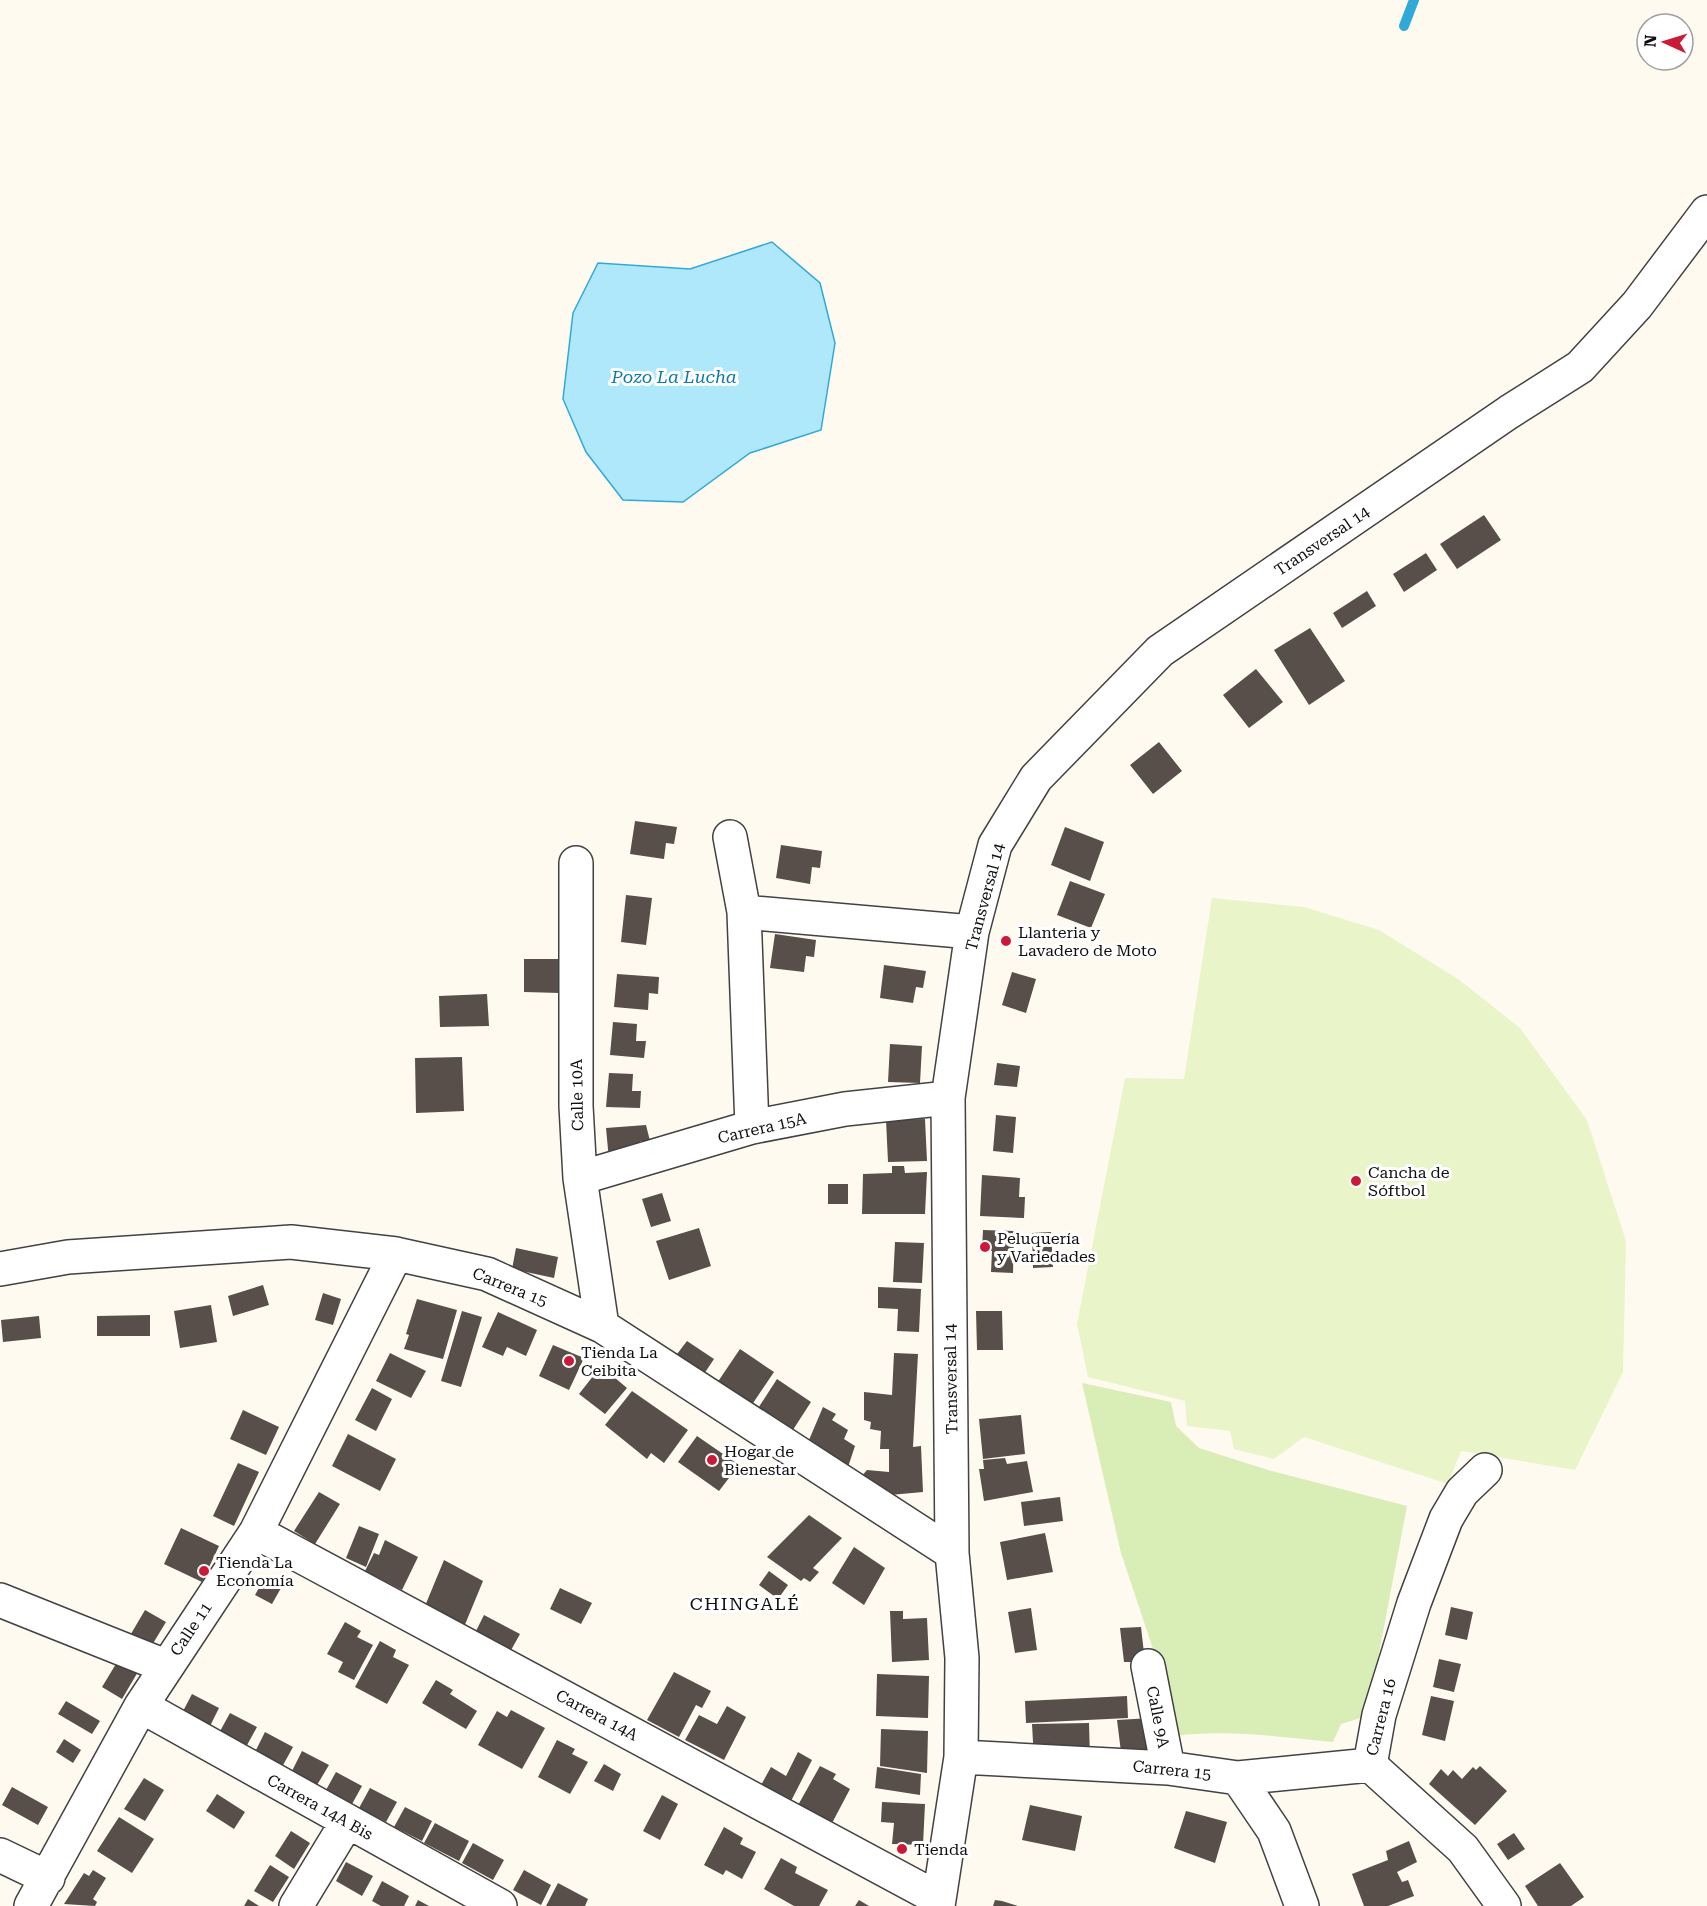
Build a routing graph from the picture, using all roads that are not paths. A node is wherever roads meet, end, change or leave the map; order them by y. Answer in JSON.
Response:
{"nodes":[{"id":1,"x":1707,"y":212,"type":"edge"},
{"id":2,"x":730,"y":837,"type":"dead end"},
{"id":3,"x":576,"y":863,"type":"dead end"},
{"id":4,"x":744,"y":912,"type":"junction"},
{"id":5,"x":972,"y":932,"type":"junction"},
{"id":6,"x":948,"y":1098,"type":"junction"},
{"id":7,"x":752,"y":1127,"type":"junction"},
{"id":8,"x":580,"y":1178,"type":"junction"},
{"id":9,"x":396,"y":1254,"type":"junction"},
{"id":10,"x":0,"y":1269,"type":"edge"},
{"id":11,"x":602,"y":1326,"type":"junction"},
{"id":12,"x":1485,"y":1470,"type":"dead end"},
{"id":13,"x":256,"y":1532,"type":"junction"},
{"id":14,"x":952,"y":1553,"type":"junction"},
{"id":15,"x":0,"y":1600,"type":"edge"},
{"id":16,"x":165,"y":1666,"type":"junction"},
{"id":17,"x":1148,"y":1666,"type":"dead end"},
{"id":18,"x":141,"y":1706,"type":"junction"},
{"id":19,"x":961,"y":1757,"type":"junction"},
{"id":20,"x":1370,"y":1764,"type":"junction"},
{"id":21,"x":1168,"y":1768,"type":"junction"},
{"id":22,"x":1238,"y":1778,"type":"junction"},
{"id":23,"x":347,"y":1822,"type":"junction"},
{"id":24,"x":0,"y":1855,"type":"edge"},
{"id":25,"x":48,"y":1878,"type":"junction"},
{"id":26,"x":938,"y":1902,"type":"edge"},
{"id":27,"x":31,"y":1906,"type":"edge"},
{"id":28,"x":296,"y":1906,"type":"edge"},
{"id":29,"x":500,"y":1906,"type":"edge"},
{"id":30,"x":1302,"y":1906,"type":"edge"},
{"id":31,"x":1504,"y":1906,"type":"edge"}],
"edges":[{"from":1,"to":5,"type":"street","name":"Transversal 14"},
{"from":2,"to":4,"type":"street"},
{"from":3,"to":8,"type":"street","name":"Calle 10A"},
{"from":4,"to":5,"type":"street"},
{"from":4,"to":7,"type":"street"},
{"from":5,"to":6,"type":"street","name":"Transversal 14"},
{"from":6,"to":7,"type":"street","name":"Carrera 15A"},
{"from":6,"to":14,"type":"street","name":"Transversal 14"},
{"from":7,"to":8,"type":"street","name":"Carrera 15A"},
{"from":8,"to":11,"type":"street","name":"Calle 10A"},
{"from":9,"to":10,"type":"street","name":"Carrera 15"},
{"from":9,"to":11,"type":"street","name":"Carrera 15"},
{"from":9,"to":13,"type":"street","name":"Calle 11"},
{"from":11,"to":14,"type":"street","name":"Carrera 15"},
{"from":12,"to":20,"type":"street","name":"Carrera 16"},
{"from":13,"to":16,"type":"street","name":"Calle 11"},
{"from":13,"to":26,"type":"street","name":"Carrera 14A"},
{"from":14,"to":19,"type":"street","name":"Transversal 14"},
{"from":15,"to":16,"type":"street"},
{"from":16,"to":18,"type":"street","name":"Calle 11"},
{"from":17,"to":21,"type":"street","name":"Calle 9A"},
{"from":18,"to":23,"type":"street","name":"Carrera 14A Bis"},
{"from":18,"to":25,"type":"street","name":"Calle 11"},
{"from":19,"to":21,"type":"street","name":"Carrera 15"},
{"from":19,"to":26,"type":"street","name":"Transversal 14"},
{"from":20,"to":22,"type":"street","name":"Carrera 15"},
{"from":20,"to":31,"type":"street","name":"Carrera 16"},
{"from":21,"to":22,"type":"street","name":"Carrera 15"},
{"from":22,"to":30,"type":"street"},
{"from":23,"to":28,"type":"street"},
{"from":23,"to":29,"type":"street","name":"Carrera 14A Bis"},
{"from":24,"to":25,"type":"street"},
{"from":25,"to":27,"type":"street","name":"Calle 11"}]}
